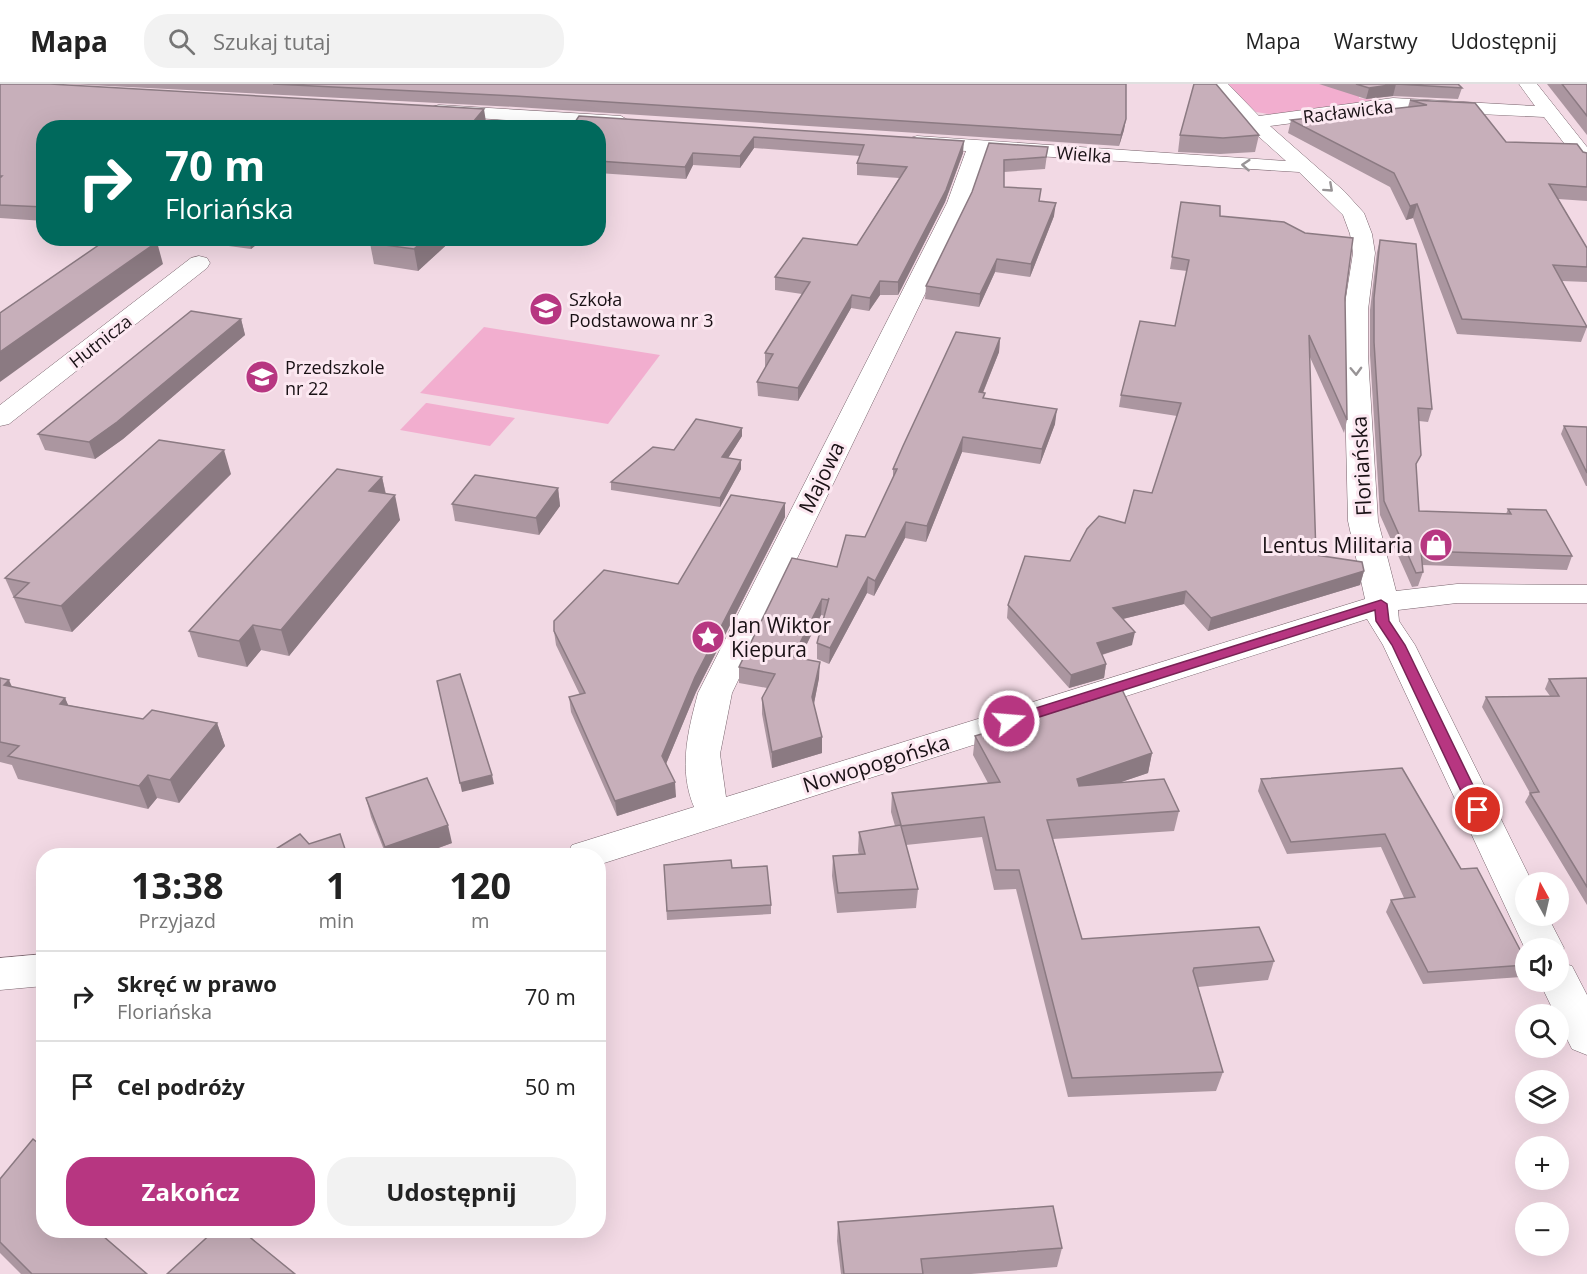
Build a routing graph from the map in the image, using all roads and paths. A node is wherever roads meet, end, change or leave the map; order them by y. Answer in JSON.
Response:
{"nodes":[{"id":1,"x":1218,"y":84,"type":"edge"},
{"id":2,"x":1383,"y":84,"type":"edge"},
{"id":3,"x":1528,"y":84,"type":"edge"},
{"id":4,"x":1393,"y":104,"type":"junction"},
{"id":5,"x":421,"y":110,"type":"edge"},
{"id":6,"x":1550,"y":112,"type":"junction"},
{"id":7,"x":580,"y":120,"type":"edge"},
{"id":8,"x":606,"y":122,"type":"edge"},
{"id":9,"x":1254,"y":122,"type":"junction"},
{"id":10,"x":644,"y":124,"type":"edge"},
{"id":11,"x":895,"y":141,"type":"edge"},
{"id":12,"x":978,"y":146,"type":"junction"},
{"id":13,"x":1587,"y":160,"type":"edge"},
{"id":14,"x":1305,"y":166,"type":"junction"},
{"id":15,"x":199,"y":264,"type":"dead end"},
{"id":16,"x":0,"y":418,"type":"edge"},
{"id":17,"x":1587,"y":594,"type":"edge"},
{"id":18,"x":1381,"y":604,"type":"junction"},
{"id":19,"x":716,"y":813,"type":"junction"},
{"id":20,"x":606,"y":848,"type":"edge"},
{"id":21,"x":1515,"y":886,"type":"edge"},
{"id":22,"x":36,"y":971,"type":"edge"},
{"id":23,"x":0,"y":974,"type":"edge"},
{"id":24,"x":1565,"y":992,"type":"edge"},
{"id":25,"x":1587,"y":1037,"type":"edge"}],
"edges":[{"from":1,"to":9,"type":"street","name":"Floriańska"},
{"from":2,"to":4,"type":"street"},
{"from":3,"to":6,"type":"street"},
{"from":4,"to":6,"type":"street","name":"Racławicka"},
{"from":4,"to":9,"type":"street","name":"Racławicka"},
{"from":5,"to":7,"type":"street"},
{"from":6,"to":13,"type":"street"},
{"from":8,"to":10,"type":"street"},
{"from":9,"to":14,"type":"street","name":"Floriańska"},
{"from":11,"to":12,"type":"street","name":"Wielka"},
{"from":14,"to":12,"type":"street","name":"Wielka","one_way":true},
{"from":12,"to":19,"type":"street","name":"Majowa"},
{"from":14,"to":18,"type":"street","name":"Floriańska","one_way":true},
{"from":15,"to":16,"type":"street","name":"Hutnicza"},
{"from":17,"to":18,"type":"street","name":"Nowopogońska"},
{"from":18,"to":19,"type":"street","name":"Nowopogońska"},
{"from":18,"to":21,"type":"street","name":"Floriańska"},
{"from":19,"to":20,"type":"street","name":"Nowopogońska"},
{"from":22,"to":23,"type":"street"},
{"from":24,"to":25,"type":"street"}]}
